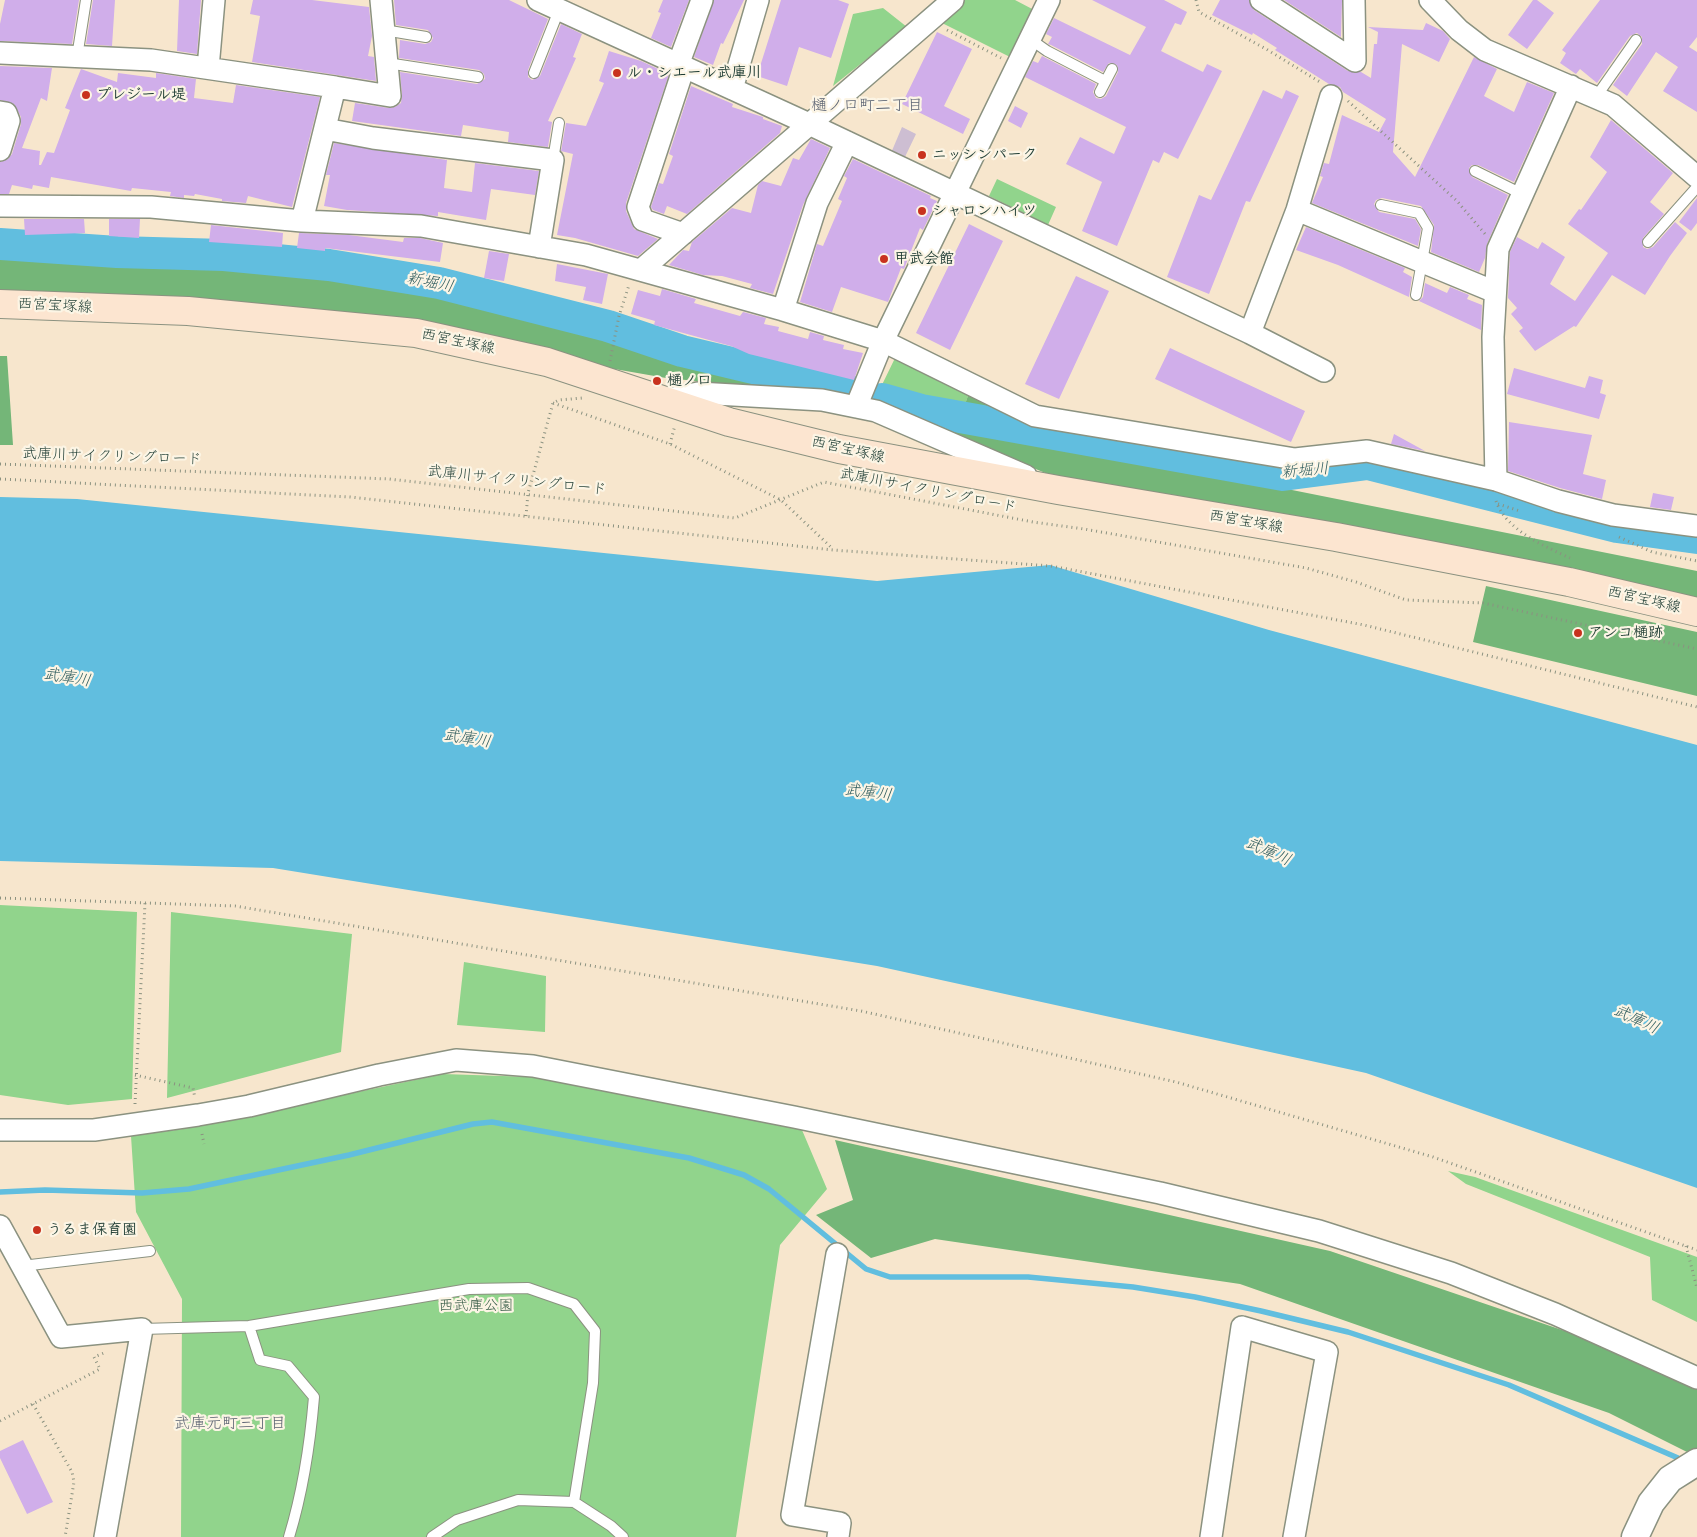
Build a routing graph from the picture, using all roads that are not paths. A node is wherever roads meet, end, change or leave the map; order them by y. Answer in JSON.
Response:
{"nodes":[{"id":1,"x":86,"y":0,"type":"edge"},
{"id":2,"x":214,"y":0,"type":"edge"},
{"id":3,"x":380,"y":0,"type":"edge"},
{"id":4,"x":538,"y":0,"type":"edge"},
{"id":5,"x":702,"y":0,"type":"edge"},
{"id":6,"x":758,"y":0,"type":"edge"},
{"id":7,"x":953,"y":0,"type":"edge"},
{"id":8,"x":1049,"y":0,"type":"edge"},
{"id":9,"x":1261,"y":0,"type":"edge"},
{"id":10,"x":1354,"y":0,"type":"edge"},
{"id":11,"x":1430,"y":0,"type":"edge"},
{"id":12,"x":558,"y":10,"type":"junction"},
{"id":13,"x":384,"y":30,"type":"junction"},
{"id":14,"x":426,"y":37,"type":"dead end"},
{"id":15,"x":1030,"y":39,"type":"junction"},
{"id":16,"x":1636,"y":40,"type":"dead end"},
{"id":17,"x":0,"y":53,"type":"edge"},
{"id":18,"x":77,"y":57,"type":"junction"},
{"id":19,"x":387,"y":63,"type":"junction"},
{"id":20,"x":681,"y":66,"type":"junction"},
{"id":21,"x":208,"y":68,"type":"junction"},
{"id":22,"x":1112,"y":68,"type":"dead end"},
{"id":23,"x":534,"y":73,"type":"dead end"},
{"id":24,"x":478,"y":77,"type":"dead end"},
{"id":25,"x":1105,"y":81,"type":"junction"},
{"id":26,"x":1571,"y":86,"type":"junction"},
{"id":27,"x":335,"y":87,"type":"junction"},
{"id":28,"x":732,"y":89,"type":"junction"},
{"id":29,"x":1100,"y":92,"type":"dead end"},
{"id":30,"x":1333,"y":92,"type":"road end"},
{"id":31,"x":1596,"y":97,"type":"junction"},
{"id":32,"x":0,"y":112,"type":"edge"},
{"id":33,"x":558,"y":123,"type":"dead end"},
{"id":34,"x":809,"y":124,"type":"junction"},
{"id":35,"x":325,"y":129,"type":"junction"},
{"id":36,"x":847,"y":142,"type":"junction"},
{"id":37,"x":0,"y":150,"type":"edge"},
{"id":38,"x":553,"y":160,"type":"junction"},
{"id":39,"x":1475,"y":171,"type":"dead end"},
{"id":40,"x":1697,"y":177,"type":"edge"},
{"id":41,"x":1697,"y":187,"type":"edge"},
{"id":42,"x":954,"y":195,"type":"junction"},
{"id":43,"x":1524,"y":196,"type":"junction"},
{"id":44,"x":1382,"y":205,"type":"dead end"},
{"id":45,"x":0,"y":206,"type":"edge"},
{"id":46,"x":1297,"y":210,"type":"junction"},
{"id":47,"x":302,"y":221,"type":"junction"},
{"id":48,"x":683,"y":234,"type":"junction"},
{"id":49,"x":1648,"y":242,"type":"dead end"},
{"id":50,"x":539,"y":247,"type":"junction"},
{"id":51,"x":1422,"y":262,"type":"junction"},
{"id":52,"x":638,"y":269,"type":"junction"},
{"id":53,"x":1495,"y":292,"type":"junction"},
{"id":54,"x":1416,"y":295,"type":"dead end"},
{"id":55,"x":0,"y":304,"type":"edge"},
{"id":56,"x":783,"y":310,"type":"junction"},
{"id":57,"x":1250,"y":333,"type":"junction"},
{"id":58,"x":883,"y":341,"type":"junction"},
{"id":59,"x":1324,"y":371,"type":"dead end"},
{"id":60,"x":663,"y":400,"type":"junction"},
{"id":61,"x":856,"y":406,"type":"junction"},
{"id":62,"x":1058,"y":490,"type":"junction"},
{"id":63,"x":1496,"y":490,"type":"junction"},
{"id":64,"x":1697,"y":526,"type":"edge"},
{"id":65,"x":1697,"y":612,"type":"edge"},
{"id":66,"x":0,"y":1130,"type":"edge"},
{"id":67,"x":0,"y":1226,"type":"edge"},
{"id":68,"x":150,"y":1251,"type":"dead end"},
{"id":69,"x":837,"y":1254,"type":"dead end"},
{"id":70,"x":22,"y":1266,"type":"junction"},
{"id":71,"x":249,"y":1326,"type":"junction"},
{"id":72,"x":142,"y":1329,"type":"junction"},
{"id":73,"x":1697,"y":1378,"type":"edge"},
{"id":74,"x":1697,"y":1462,"type":"edge"},
{"id":75,"x":574,"y":1502,"type":"junction"},
{"id":76,"x":105,"y":1537,"type":"edge"},
{"id":77,"x":289,"y":1537,"type":"edge"},
{"id":78,"x":432,"y":1537,"type":"edge"},
{"id":79,"x":623,"y":1537,"type":"edge"},
{"id":80,"x":838,"y":1537,"type":"edge"},
{"id":81,"x":1211,"y":1537,"type":"edge"},
{"id":82,"x":1294,"y":1537,"type":"edge"},
{"id":83,"x":1635,"y":1537,"type":"edge"}],
"edges":[{"from":1,"to":18,"type":"lane"},
{"from":2,"to":21,"type":"street"},
{"from":3,"to":13,"type":"street"},
{"from":4,"to":12,"type":"street"},
{"from":5,"to":20,"type":"street"},
{"from":6,"to":28,"type":"street"},
{"from":7,"to":34,"type":"street"},
{"from":8,"to":15,"type":"street"},
{"from":9,"to":10,"type":"street"},
{"from":11,"to":26,"type":"street"},
{"from":12,"to":20,"type":"street"},
{"from":12,"to":23,"type":"lane"},
{"from":13,"to":14,"type":"lane"},
{"from":13,"to":19,"type":"street"},
{"from":15,"to":25,"type":"lane"},
{"from":15,"to":42,"type":"street"},
{"from":16,"to":31,"type":"lane"},
{"from":17,"to":18,"type":"street"},
{"from":18,"to":21,"type":"street"},
{"from":19,"to":24,"type":"lane"},
{"from":19,"to":27,"type":"street"},
{"from":20,"to":28,"type":"street"},
{"from":20,"to":48,"type":"street"},
{"from":21,"to":27,"type":"street"},
{"from":22,"to":25,"type":"lane"},
{"from":25,"to":29,"type":"lane"},
{"from":26,"to":31,"type":"street"},
{"from":26,"to":43,"type":"street"},
{"from":27,"to":35,"type":"street"},
{"from":28,"to":34,"type":"street"},
{"from":30,"to":46,"type":"street"},
{"from":31,"to":40,"type":"street"},
{"from":32,"to":37,"type":"street"},
{"from":33,"to":38,"type":"lane"},
{"from":34,"to":36,"type":"street"},
{"from":34,"to":48,"type":"street"},
{"from":35,"to":38,"type":"street"},
{"from":35,"to":47,"type":"street"},
{"from":36,"to":42,"type":"street"},
{"from":36,"to":56,"type":"street"},
{"from":38,"to":50,"type":"street"},
{"from":39,"to":43,"type":"lane"},
{"from":41,"to":49,"type":"lane"},
{"from":42,"to":57,"type":"street"},
{"from":42,"to":58,"type":"street"},
{"from":43,"to":53,"type":"street"},
{"from":44,"to":51,"type":"lane"},
{"from":45,"to":47,"type":"street"},
{"from":46,"to":51,"type":"street"},
{"from":46,"to":57,"type":"street"},
{"from":47,"to":50,"type":"street"},
{"from":48,"to":52,"type":"street"},
{"from":50,"to":52,"type":"street"},
{"from":51,"to":53,"type":"street"},
{"from":51,"to":54,"type":"lane"},
{"from":52,"to":56,"type":"street"},
{"from":53,"to":63,"type":"street"},
{"from":55,"to":60,"type":"main road","name":"西宮宝塚線"},
{"from":56,"to":58,"type":"street"},
{"from":57,"to":59,"type":"street"},
{"from":58,"to":61,"type":"street"},
{"from":58,"to":63,"type":"street"},
{"from":60,"to":61,"type":"street"},
{"from":60,"to":62,"type":"main road","name":"西宮宝塚線"},
{"from":61,"to":62,"type":"street"},
{"from":62,"to":65,"type":"main road","name":"西宮宝塚線"},
{"from":63,"to":64,"type":"street"},
{"from":66,"to":73,"type":"street"},
{"from":67,"to":70,"type":"street"},
{"from":68,"to":70,"type":"lane"},
{"from":69,"to":80,"type":"street"},
{"from":70,"to":72,"type":"street"},
{"from":71,"to":72,"type":"lane"},
{"from":71,"to":75,"type":"lane"},
{"from":71,"to":77,"type":"lane"},
{"from":72,"to":76,"type":"street"},
{"from":74,"to":83,"type":"street"},
{"from":75,"to":78,"type":"lane"},
{"from":75,"to":79,"type":"lane"},
{"from":81,"to":82,"type":"street"}]}
